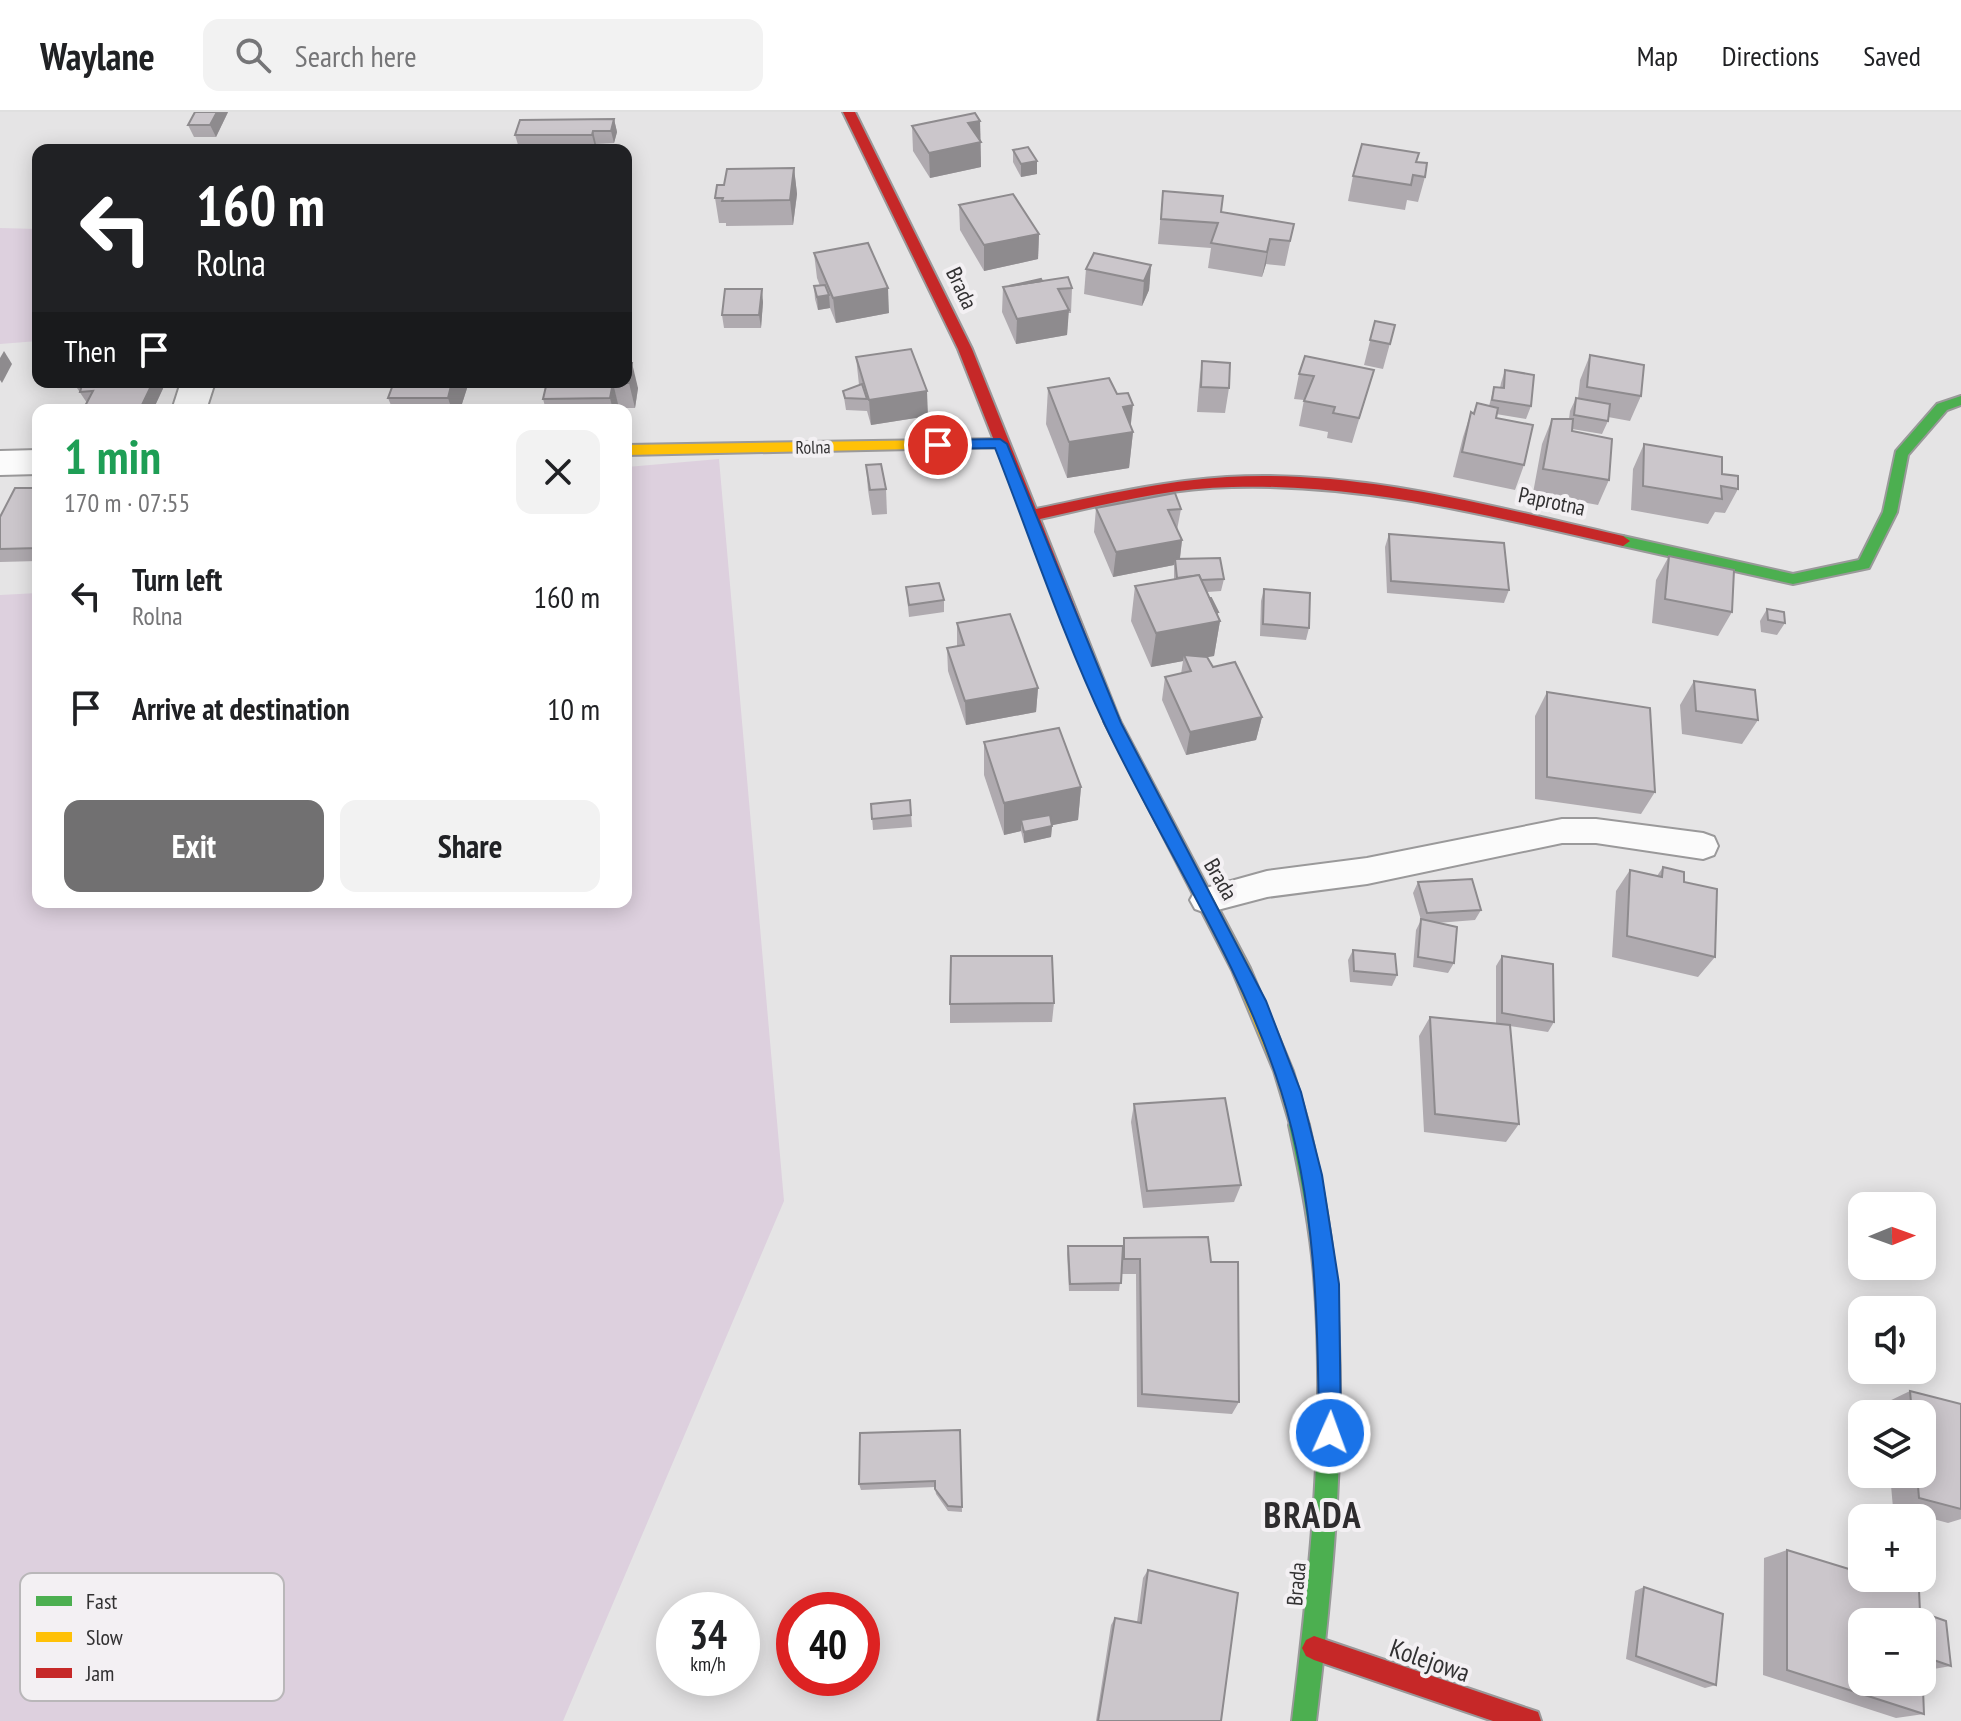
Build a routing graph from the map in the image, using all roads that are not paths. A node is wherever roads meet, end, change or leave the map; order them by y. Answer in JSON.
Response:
{"nodes":[{"id":1,"x":849,"y":112,"type":"edge"},
{"id":2,"x":1961,"y":400,"type":"edge"},
{"id":3,"x":1000,"y":444,"type":"junction"},
{"id":4,"x":632,"y":450,"type":"edge"},
{"id":5,"x":32,"y":462,"type":"edge"},
{"id":6,"x":0,"y":463,"type":"edge"},
{"id":7,"x":1029,"y":516,"type":"junction"},
{"id":8,"x":1703,"y":846,"type":"dead end"},
{"id":9,"x":1206,"y":900,"type":"junction"},
{"id":10,"x":1314,"y":1648,"type":"junction"},
{"id":11,"x":1304,"y":1721,"type":"edge"},
{"id":12,"x":1529,"y":1721,"type":"edge"}],
"edges":[{"from":1,"to":3,"type":"street","name":"Brada"},
{"from":2,"to":7,"type":"street","name":"Paprotna"},
{"from":3,"to":4,"type":"street","name":"Rolna"},
{"from":3,"to":7,"type":"street","name":"Brada"},
{"from":5,"to":6,"type":"street"},
{"from":7,"to":9,"type":"street","name":"Brada"},
{"from":8,"to":9,"type":"lane"},
{"from":9,"to":10,"type":"street","name":"Brada"},
{"from":10,"to":11,"type":"street","name":"Brada"},
{"from":10,"to":12,"type":"street","name":"Kolejowa"}]}
